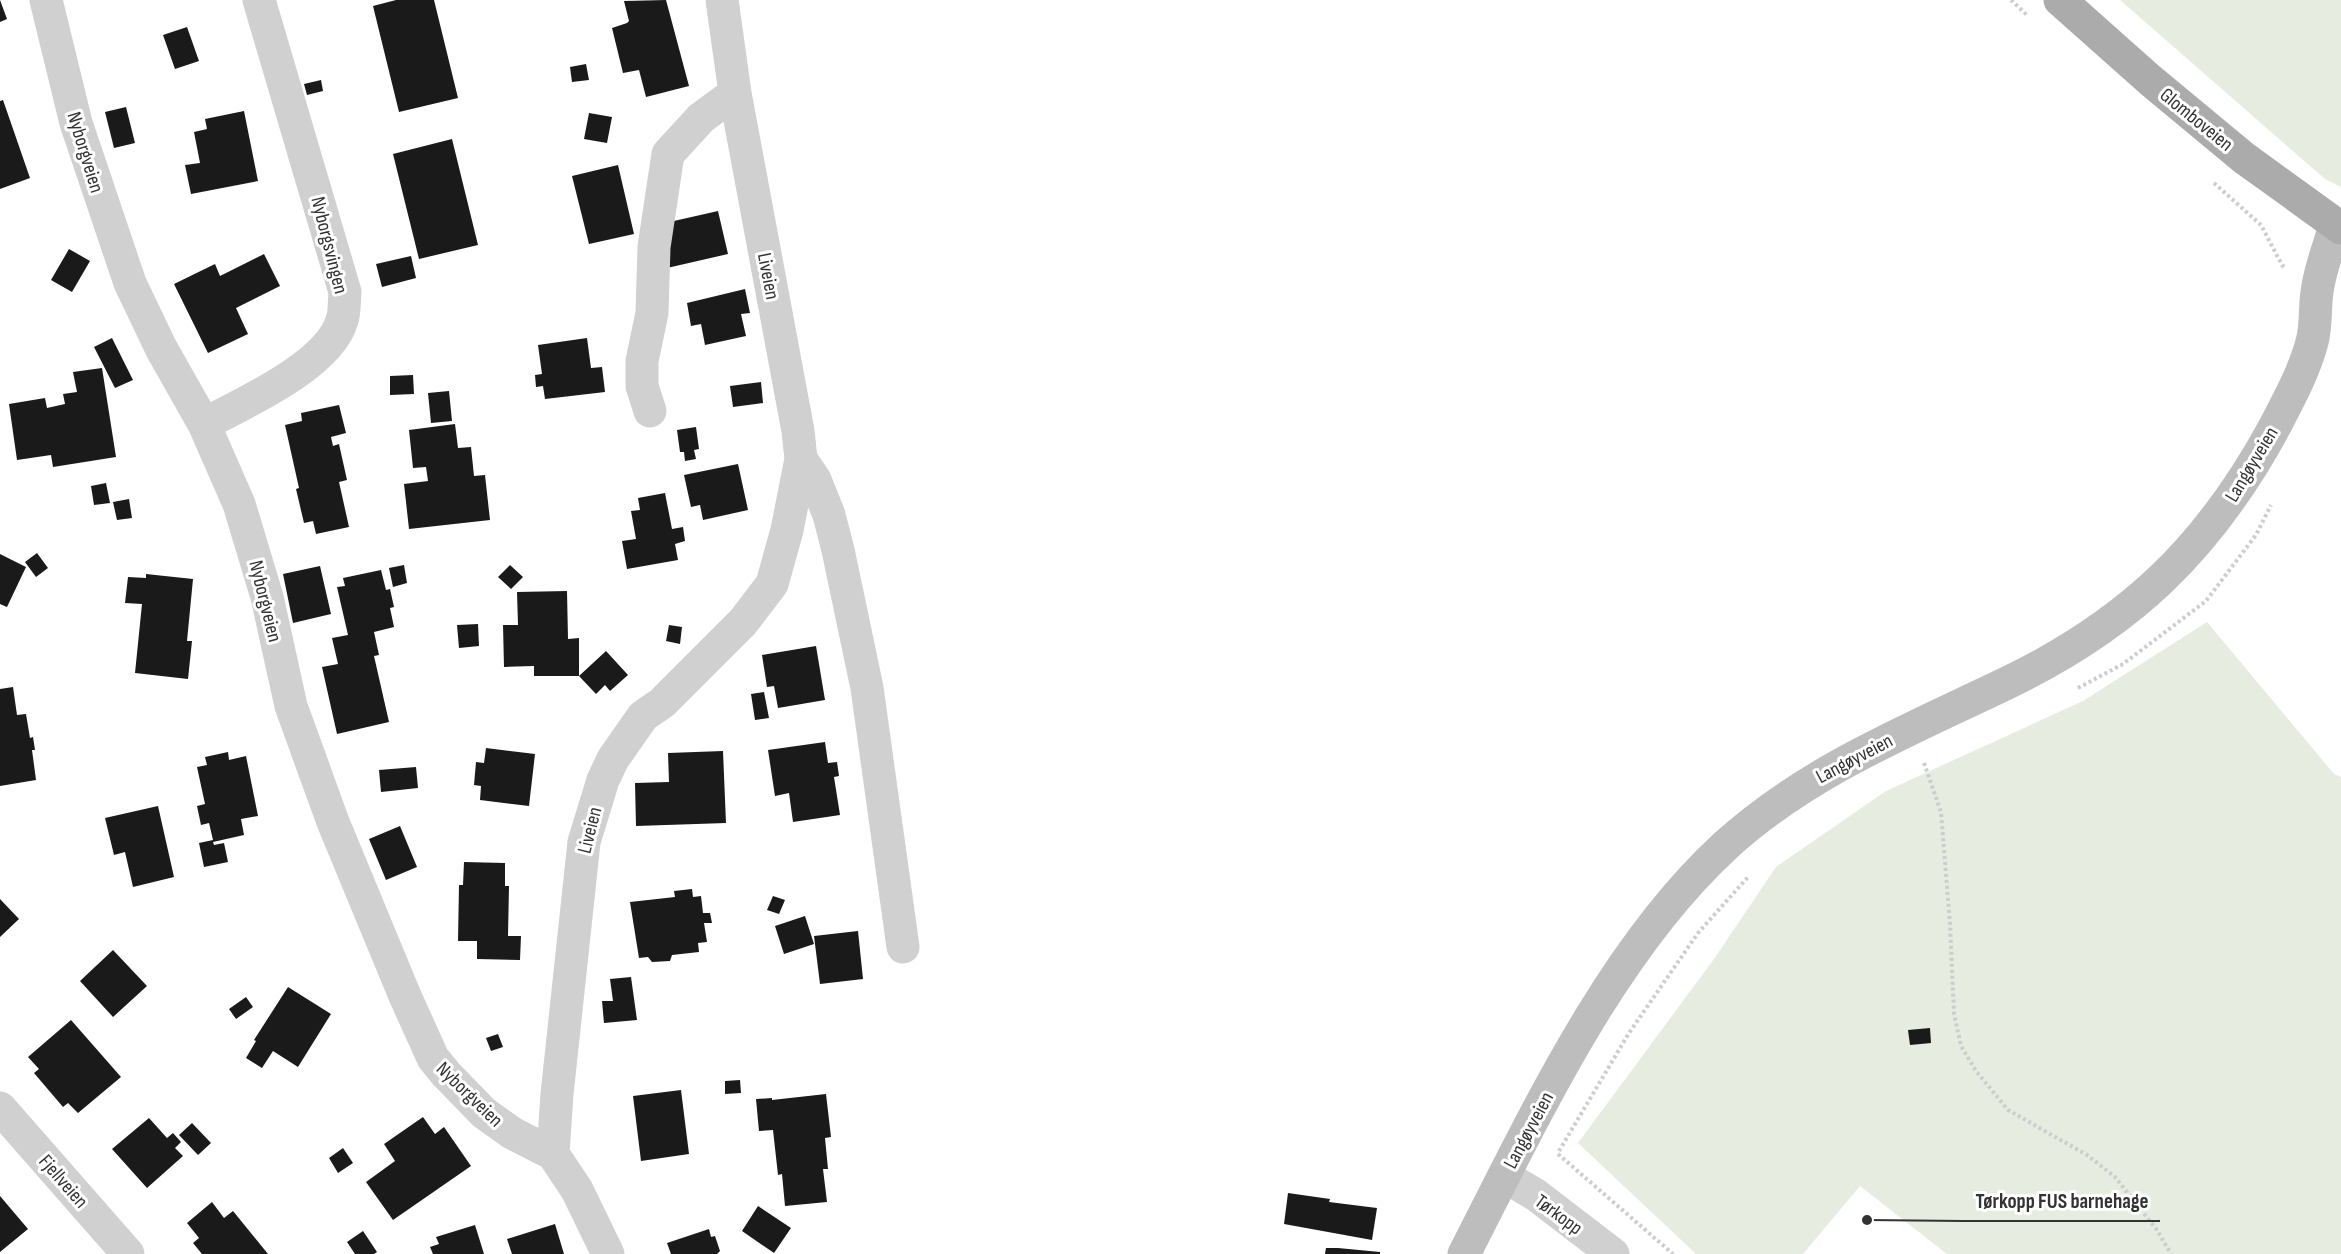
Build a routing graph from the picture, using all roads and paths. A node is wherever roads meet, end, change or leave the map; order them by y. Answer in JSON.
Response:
{"nodes":[{"id":1,"x":46,"y":0,"type":"edge"},
{"id":2,"x":259,"y":0,"type":"edge"},
{"id":3,"x":722,"y":0,"type":"edge"},
{"id":4,"x":2060,"y":0,"type":"edge"},
{"id":5,"x":735,"y":93,"type":"junction"},
{"id":6,"x":2338,"y":227,"type":"edge"},
{"id":7,"x":2341,"y":313,"type":"edge"},
{"id":8,"x":2313,"y":340,"type":"junction"},
{"id":9,"x":650,"y":411,"type":"dead end"},
{"id":10,"x":204,"y":424,"type":"junction"},
{"id":11,"x":801,"y":459,"type":"junction"},
{"id":12,"x":2276,"y":496,"type":"dead end"},
{"id":13,"x":2072,"y":691,"type":"dead end"},
{"id":14,"x":1930,"y":759,"type":"dead end"},
{"id":15,"x":1924,"y":762,"type":"junction"},
{"id":16,"x":1914,"y":768,"type":"dead end"},
{"id":17,"x":1754,"y":870,"type":"dead end"},
{"id":18,"x":903,"y":947,"type":"dead end"},
{"id":19,"x":0,"y":1108,"type":"edge"},
{"id":20,"x":553,"y":1154,"type":"junction"},
{"id":21,"x":1558,"y":1154,"type":"junction"},
{"id":22,"x":1553,"y":1162,"type":"dead end"},
{"id":23,"x":1504,"y":1176,"type":"junction"},
{"id":24,"x":128,"y":1254,"type":"edge"},
{"id":25,"x":608,"y":1254,"type":"edge"},
{"id":26,"x":1464,"y":1254,"type":"edge"},
{"id":27,"x":1613,"y":1254,"type":"edge"},
{"id":28,"x":1673,"y":1254,"type":"edge"},
{"id":29,"x":2171,"y":1254,"type":"edge"}],
"edges":[{"from":1,"to":10,"type":"street","name":"Nyborgveien"},
{"from":2,"to":10,"type":"street","name":"Nyborgsvingen"},
{"from":3,"to":5,"type":"street","name":"Liveien"},
{"from":4,"to":6,"type":"main road","name":"Glomboveien"},
{"from":5,"to":9,"type":"street"},
{"from":5,"to":11,"type":"street","name":"Liveien"},
{"from":6,"to":8,"type":"main road","name":"Langøyveien"},
{"from":7,"to":8,"type":"main road","name":"Langøyveien"},
{"from":8,"to":23,"type":"main road","name":"Langøyveien"},
{"from":10,"to":20,"type":"street","name":"Nyborgveien"},
{"from":11,"to":18,"type":"street","name":"Liveien"},
{"from":11,"to":20,"type":"street","name":"Liveien"},
{"from":12,"to":13,"type":"path"},
{"from":14,"to":15,"type":"path"},
{"from":15,"to":16,"type":"path"},
{"from":15,"to":29,"type":"path"},
{"from":17,"to":21,"type":"path"},
{"from":19,"to":24,"type":"street","name":"Fjellveien"},
{"from":20,"to":25,"type":"street"},
{"from":21,"to":22,"type":"path"},
{"from":21,"to":28,"type":"path"},
{"from":23,"to":26,"type":"main road","name":"Langøyveien"},
{"from":23,"to":27,"type":"street","name":"Tørkopp"}]}
